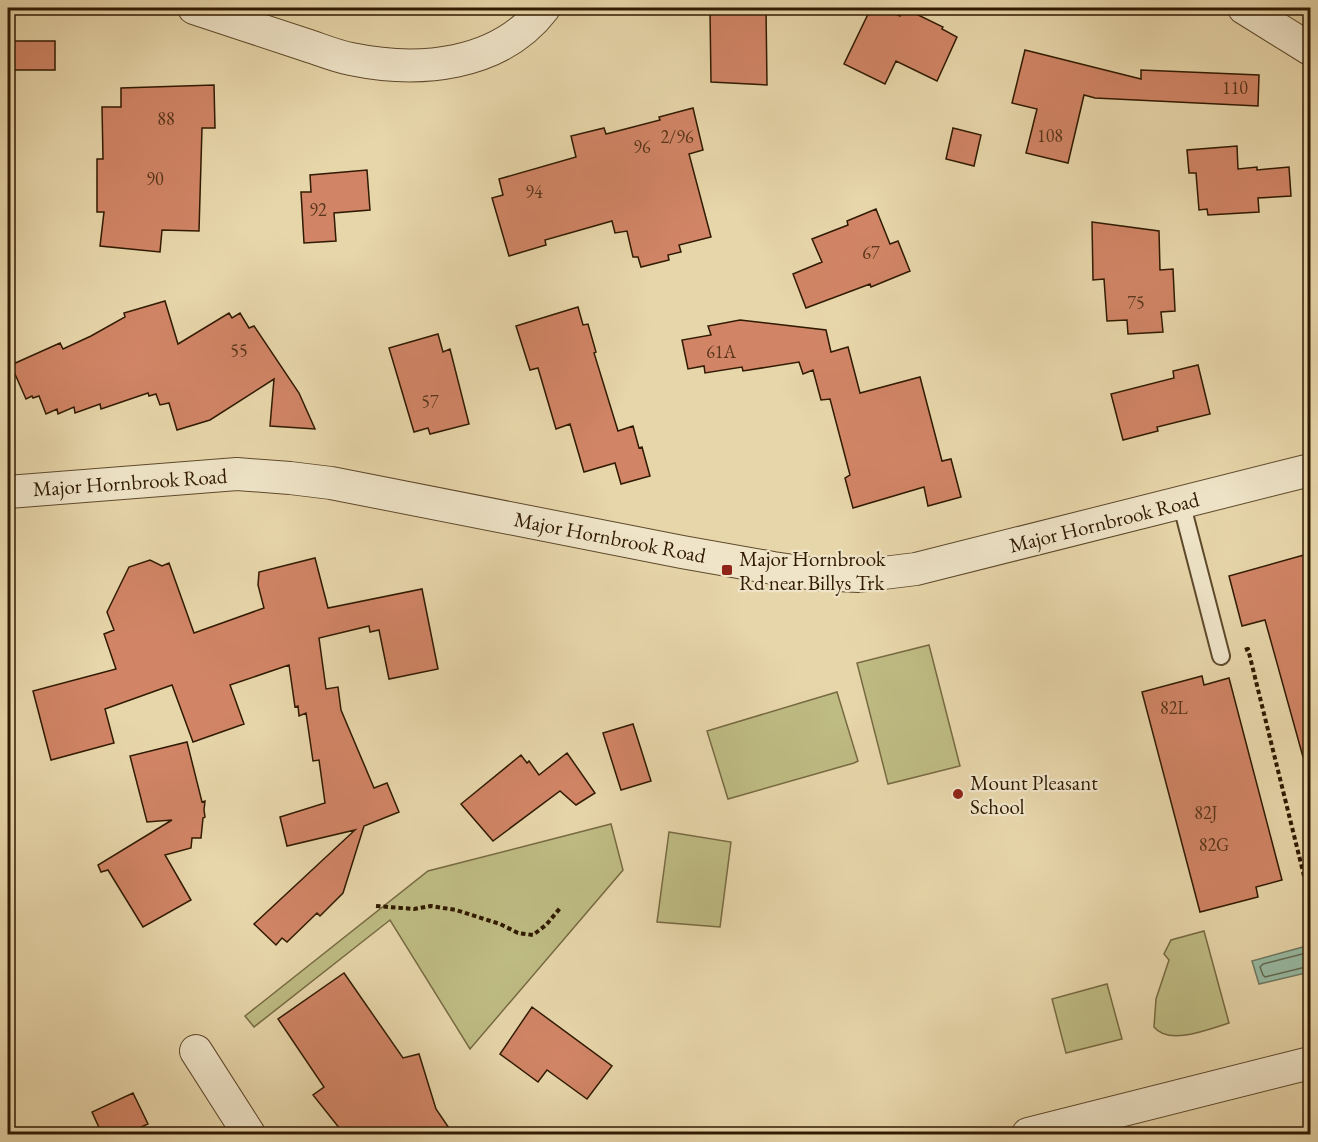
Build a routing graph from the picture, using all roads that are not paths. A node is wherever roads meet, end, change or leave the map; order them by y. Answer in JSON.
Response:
{"nodes":[{"id":1,"x":194,"y":8,"type":"edge"},
{"id":2,"x":544,"y":8,"type":"edge"},
{"id":3,"x":1245,"y":8,"type":"edge"},
{"id":4,"x":1311,"y":49,"type":"edge"},
{"id":5,"x":1311,"y":470,"type":"edge"},
{"id":6,"x":8,"y":492,"type":"edge"},
{"id":7,"x":1181,"y":502,"type":"junction"},
{"id":8,"x":1221,"y":656,"type":"road end"},
{"id":9,"x":196,"y":1051,"type":"dead end"},
{"id":10,"x":1311,"y":1063,"type":"edge"},
{"id":11,"x":249,"y":1134,"type":"edge"},
{"id":12,"x":1028,"y":1134,"type":"edge"}],
"edges":[{"from":1,"to":2,"type":"street"},
{"from":3,"to":4,"type":"street"},
{"from":5,"to":7,"type":"street","name":"Major Hornbrook Road"},
{"from":6,"to":7,"type":"street","name":"Major Hornbrook Road"},
{"from":7,"to":8,"type":"lane"},
{"from":9,"to":11,"type":"street"},
{"from":10,"to":12,"type":"street"}]}
